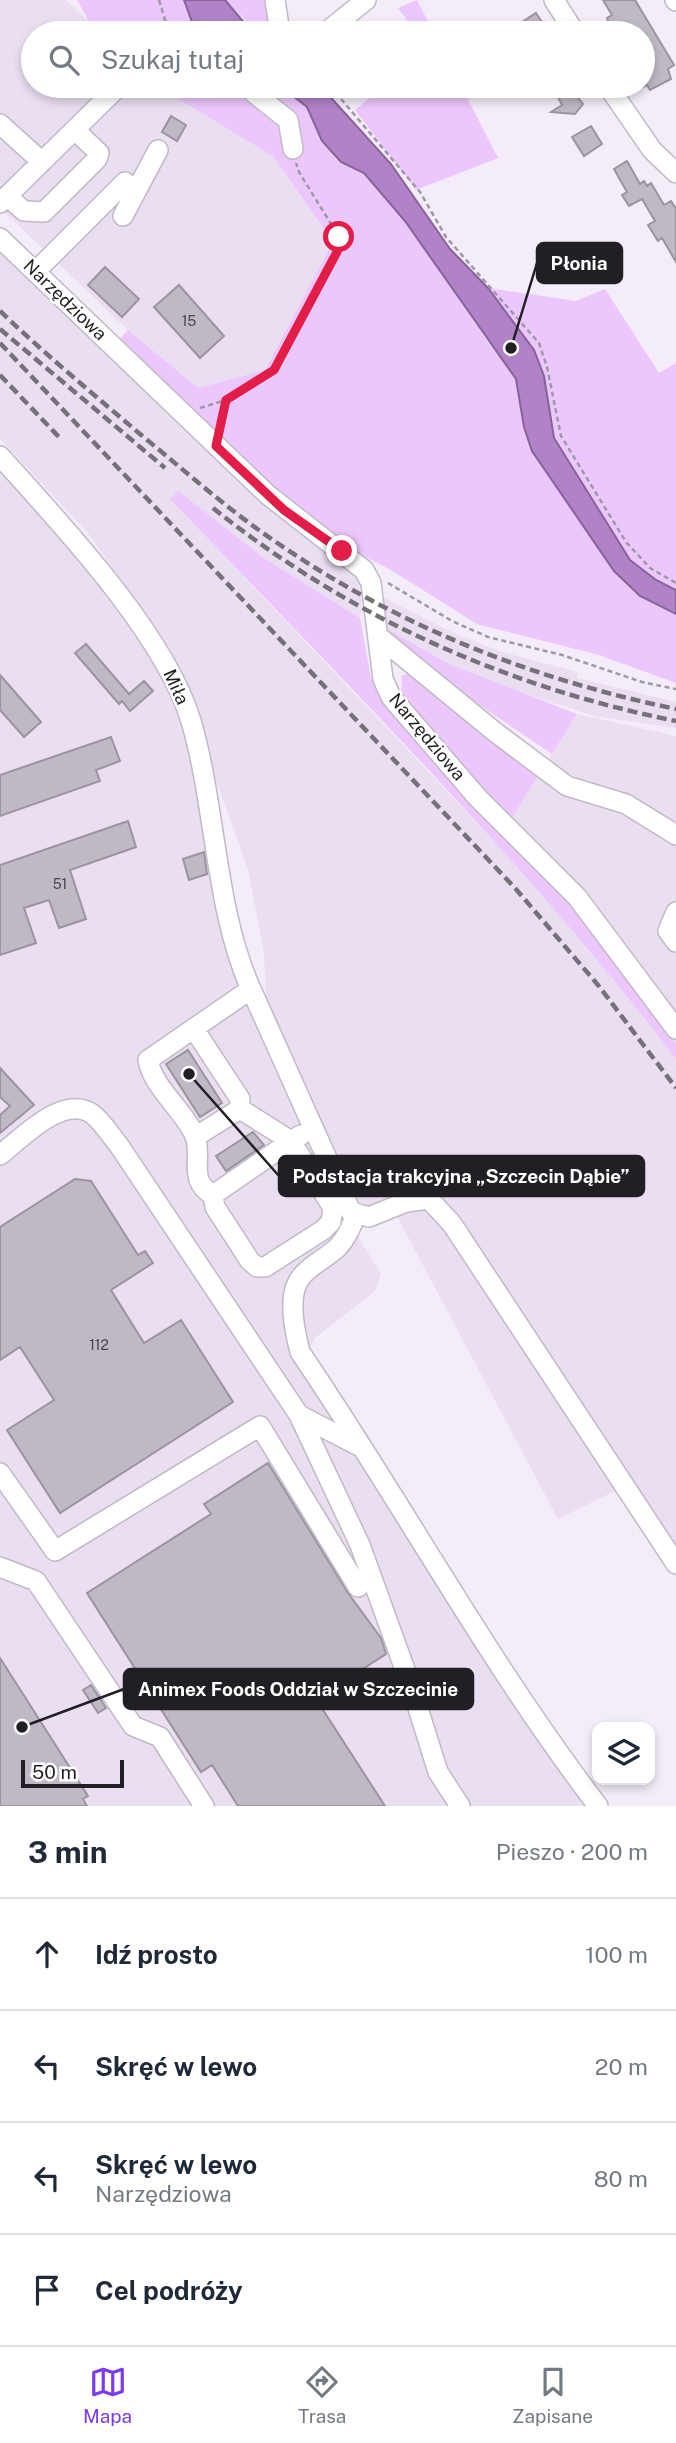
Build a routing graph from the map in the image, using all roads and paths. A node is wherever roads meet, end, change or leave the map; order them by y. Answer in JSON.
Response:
{"nodes":[{"id":1,"x":159,"y":0,"type":"edge"},
{"id":2,"x":275,"y":0,"type":"edge"},
{"id":3,"x":366,"y":0,"type":"edge"},
{"id":4,"x":554,"y":0,"type":"edge"},
{"id":5,"x":165,"y":21,"type":"edge"},
{"id":6,"x":278,"y":21,"type":"edge"},
{"id":7,"x":340,"y":21,"type":"edge"},
{"id":8,"x":567,"y":21,"type":"edge"},
{"id":9,"x":107,"y":98,"type":"edge"},
{"id":10,"x":260,"y":98,"type":"edge"},
{"id":11,"x":340,"y":98,"type":"edge"},
{"id":12,"x":616,"y":98,"type":"edge"},
{"id":13,"x":0,"y":124,"type":"edge"},
{"id":14,"x":75,"y":130,"type":"junction"},
{"id":15,"x":292,"y":149,"type":"joint"},
{"id":16,"x":158,"y":150,"type":"dead end"},
{"id":17,"x":42,"y":162,"type":"junction"},
{"id":18,"x":676,"y":173,"type":"edge"},
{"id":19,"x":135,"y":191,"type":"junction"},
{"id":20,"x":4,"y":200,"type":"edge"},
{"id":21,"x":123,"y":216,"type":"dead end"},
{"id":22,"x":0,"y":238,"type":"edge"},
{"id":23,"x":35,"y":272,"type":"junction"},
{"id":24,"x":226,"y":400,"type":"junction"},
{"id":25,"x":184,"y":413,"type":"junction"},
{"id":26,"x":216,"y":446,"type":"junction"},
{"id":27,"x":0,"y":456,"type":"edge"},
{"id":28,"x":368,"y":576,"type":"junction"},
{"id":29,"x":676,"y":583,"type":"edge"},
{"id":30,"x":378,"y":636,"type":"junction"},
{"id":31,"x":676,"y":689,"type":"edge"},
{"id":32,"x":676,"y":835,"type":"edge"},
{"id":33,"x":676,"y":912,"type":"edge"},
{"id":34,"x":676,"y":942,"type":"edge"},
{"id":35,"x":251,"y":989,"type":"junction"},
{"id":36,"x":194,"y":1029,"type":"junction"},
{"id":37,"x":676,"y":1029,"type":"edge"},
{"id":38,"x":240,"y":1109,"type":"junction"},
{"id":39,"x":313,"y":1126,"type":"junction"},
{"id":40,"x":195,"y":1137,"type":"junction"},
{"id":41,"x":291,"y":1141,"type":"junction"},
{"id":42,"x":0,"y":1155,"type":"edge"},
{"id":43,"x":213,"y":1195,"type":"junction"},
{"id":44,"x":355,"y":1214,"type":"junction"},
{"id":45,"x":299,"y":1415,"type":"junction"},
{"id":46,"x":360,"y":1446,"type":"junction"},
{"id":47,"x":0,"y":1473,"type":"edge"},
{"id":48,"x":676,"y":1564,"type":"edge"},
{"id":49,"x":0,"y":1567,"type":"edge"},
{"id":50,"x":358,"y":1587,"type":"dead end"},
{"id":51,"x":204,"y":1806,"type":"edge"},
{"id":52,"x":460,"y":1806,"type":"edge"},
{"id":53,"x":598,"y":1806,"type":"edge"}],
"edges":[{"from":1,"to":5,"type":"path"},
{"from":2,"to":6,"type":"street"},
{"from":3,"to":7,"type":"street"},
{"from":4,"to":8,"type":"street"},
{"from":9,"to":14,"type":"street"},
{"from":10,"to":15,"type":"street"},
{"from":11,"to":29,"type":"path"},
{"from":12,"to":18,"type":"street"},
{"from":13,"to":17,"type":"street"},
{"from":14,"to":17,"type":"street"},
{"from":14,"to":20,"type":"street"},
{"from":15,"to":24,"type":"path"},
{"from":16,"to":19,"type":"street"},
{"from":17,"to":20,"type":"street"},
{"from":19,"to":21,"type":"street"},
{"from":19,"to":23,"type":"street"},
{"from":22,"to":23,"type":"street","name":"Narzędziowa"},
{"from":23,"to":25,"type":"street","name":"Narzędziowa"},
{"from":24,"to":25,"type":"path"},
{"from":24,"to":26,"type":"path"},
{"from":25,"to":26,"type":"street","name":"Narzędziowa"},
{"from":26,"to":28,"type":"street","name":"Narzędziowa"},
{"from":27,"to":35,"type":"street","name":"Miła"},
{"from":28,"to":30,"type":"street","name":"Narzędziowa"},
{"from":28,"to":31,"type":"path"},
{"from":30,"to":32,"type":"street"},
{"from":30,"to":37,"type":"street","name":"Narzędziowa"},
{"from":33,"to":34,"type":"street"},
{"from":35,"to":36,"type":"street"},
{"from":35,"to":39,"type":"street","name":"Miła"},
{"from":36,"to":38,"type":"street"},
{"from":36,"to":40,"type":"street"},
{"from":38,"to":40,"type":"street"},
{"from":38,"to":41,"type":"street"},
{"from":39,"to":41,"type":"street"},
{"from":39,"to":44,"type":"street","name":"Miła"},
{"from":40,"to":43,"type":"street"},
{"from":41,"to":43,"type":"street"},
{"from":41,"to":43,"type":"street"},
{"from":42,"to":45,"type":"street"},
{"from":44,"to":46,"type":"street"},
{"from":44,"to":48,"type":"street"},
{"from":45,"to":46,"type":"street"},
{"from":45,"to":52,"type":"street"},
{"from":46,"to":53,"type":"street"},
{"from":47,"to":50,"type":"street"},
{"from":49,"to":51,"type":"street"}]}
